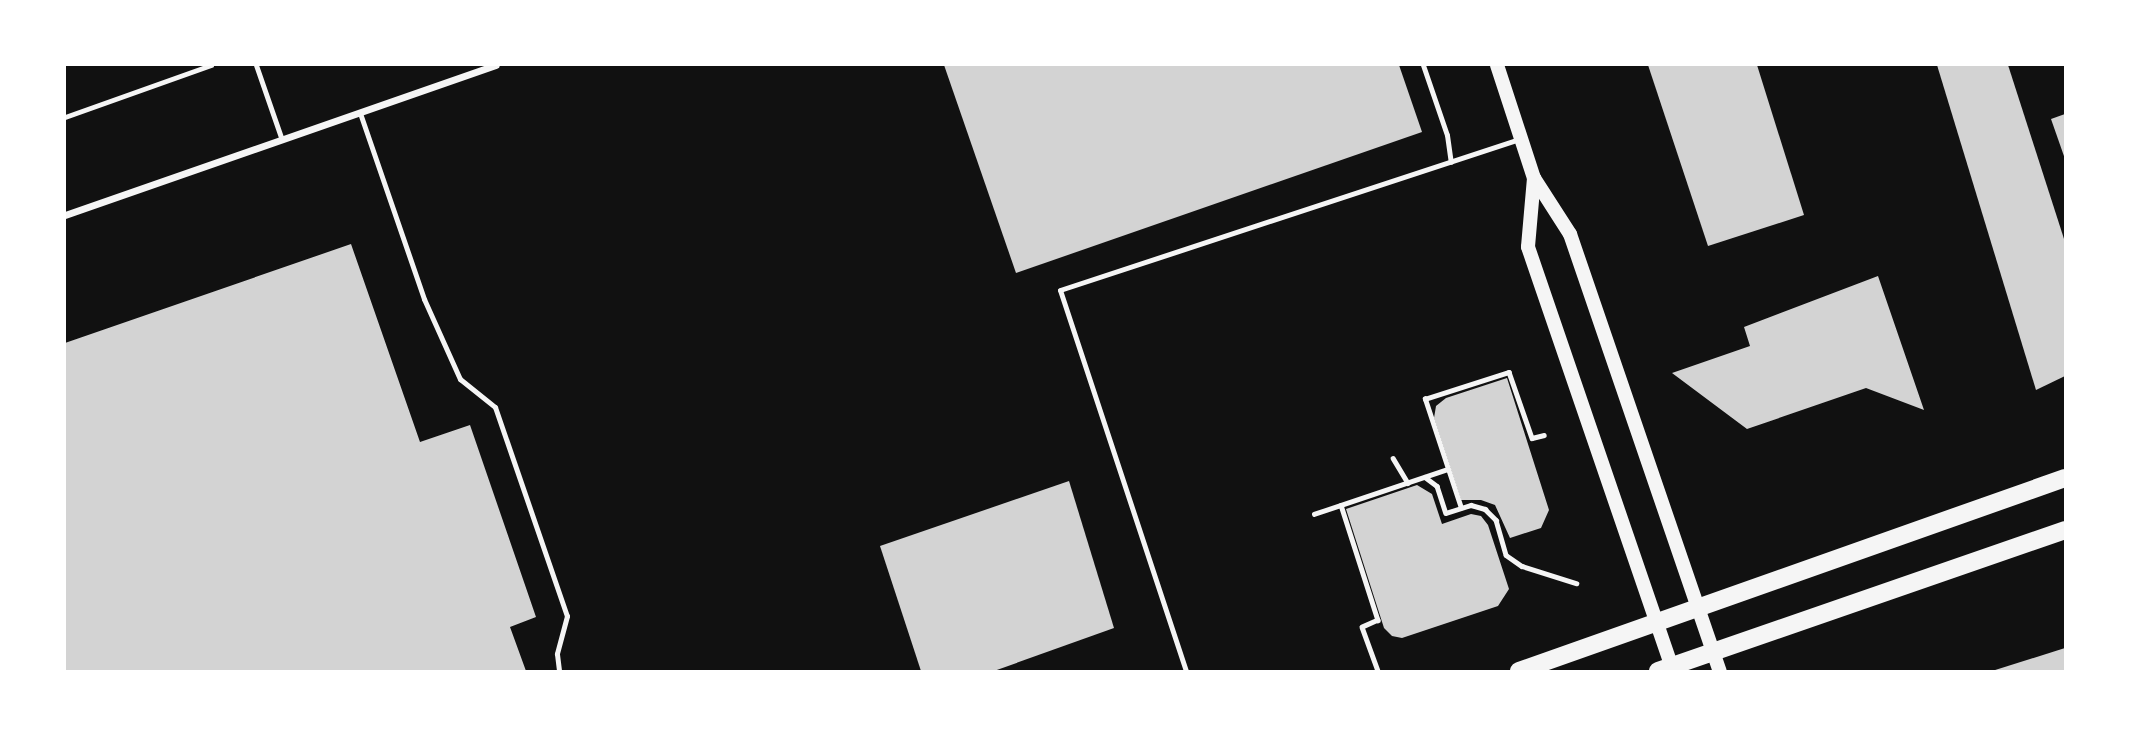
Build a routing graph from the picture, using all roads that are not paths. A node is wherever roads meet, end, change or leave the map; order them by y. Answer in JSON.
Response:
{"nodes":[{"id":1,"x":211,"y":65,"type":"edge"},
{"id":2,"x":256,"y":65,"type":"edge"},
{"id":3,"x":496,"y":65,"type":"edge"},
{"id":4,"x":1423,"y":65,"type":"edge"},
{"id":5,"x":1497,"y":65,"type":"edge"},
{"id":6,"x":360,"y":113,"type":"junction"},
{"id":7,"x":65,"y":117,"type":"edge"},
{"id":8,"x":1521,"y":139,"type":"junction"},
{"id":9,"x":282,"y":141,"type":"junction"},
{"id":10,"x":1451,"y":162,"type":"junction"},
{"id":11,"x":1534,"y":178,"type":"junction"},
{"id":12,"x":65,"y":215,"type":"edge"},
{"id":13,"x":2065,"y":478,"type":"edge"},
{"id":14,"x":2065,"y":530,"type":"edge"},
{"id":15,"x":1698,"y":610,"type":"junction"},
{"id":16,"x":1657,"y":624,"type":"junction"},
{"id":17,"x":1713,"y":652,"type":"junction"},
{"id":18,"x":1667,"y":670,"type":"edge"},
{"id":19,"x":559,"y":671,"type":"edge"},
{"id":20,"x":1186,"y":671,"type":"edge"},
{"id":21,"x":1519,"y":671,"type":"edge"},
{"id":22,"x":1720,"y":671,"type":"edge"}],
"edges":[{"from":1,"to":7,"type":"lane"},
{"from":2,"to":9,"type":"lane"},
{"from":3,"to":6,"type":"street"},
{"from":4,"to":10,"type":"lane"},
{"from":5,"to":8,"type":"main road"},
{"from":6,"to":9,"type":"street"},
{"from":6,"to":19,"type":"lane"},
{"from":8,"to":10,"type":"lane"},
{"from":8,"to":11,"type":"main road"},
{"from":9,"to":12,"type":"street"},
{"from":10,"to":20,"type":"lane"},
{"from":11,"to":15,"type":"main road"},
{"from":11,"to":16,"type":"main road"},
{"from":13,"to":15,"type":"main road"},
{"from":14,"to":17,"type":"main road"},
{"from":15,"to":16,"type":"main road"},
{"from":15,"to":17,"type":"main road"},
{"from":16,"to":18,"type":"main road"},
{"from":16,"to":21,"type":"main road"},
{"from":17,"to":18,"type":"main road"},
{"from":17,"to":22,"type":"main road"}]}
